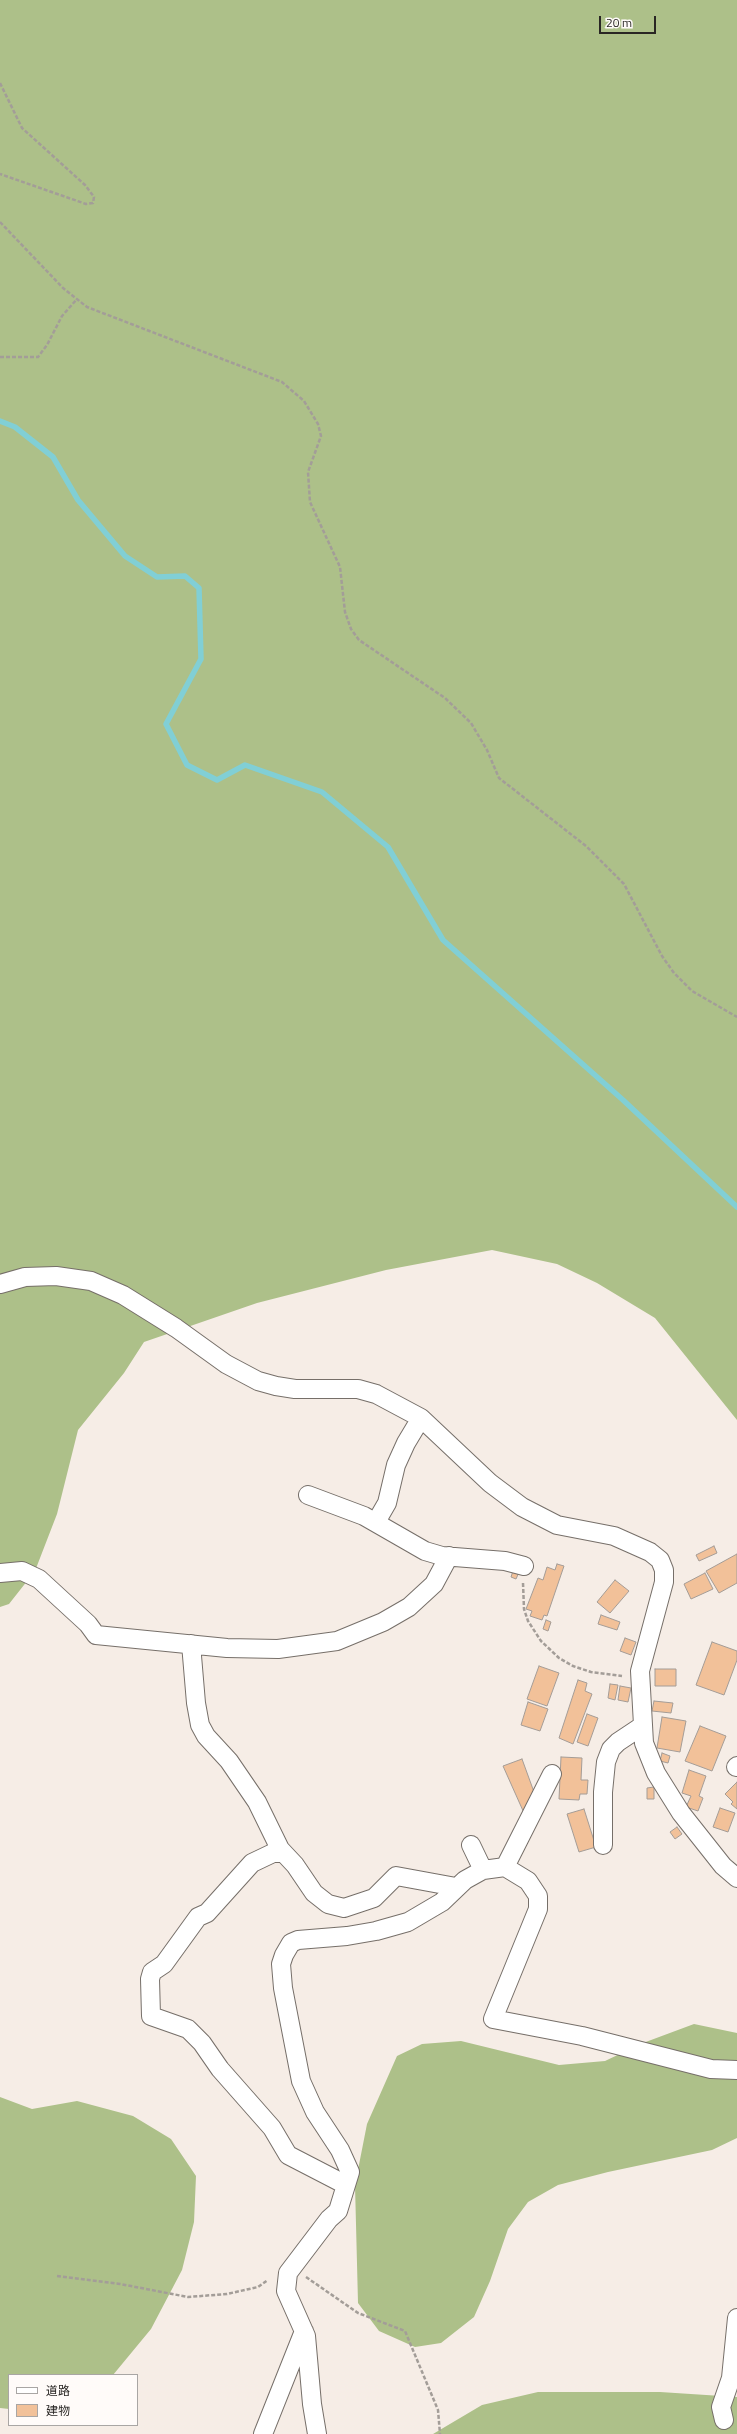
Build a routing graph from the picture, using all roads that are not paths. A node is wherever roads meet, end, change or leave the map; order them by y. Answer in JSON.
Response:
{"nodes":[{"id":1,"x":0,"y":1284,"type":"edge"},
{"id":2,"x":420,"y":1418,"type":"junction"},
{"id":3,"x":308,"y":1495,"type":"dead end"},
{"id":4,"x":376,"y":1522,"type":"junction"},
{"id":5,"x":449,"y":1556,"type":"junction"},
{"id":6,"x":524,"y":1566,"type":"road end"},
{"id":7,"x":0,"y":1573,"type":"edge"},
{"id":8,"x":191,"y":1644,"type":"junction"},
{"id":9,"x":642,"y":1726,"type":"junction"},
{"id":10,"x":552,"y":1774,"type":"dead end"},
{"id":11,"x":471,"y":1845,"type":"dead end"},
{"id":12,"x":603,"y":1845,"type":"dead end"},
{"id":13,"x":283,"y":1853,"type":"junction"},
{"id":14,"x":505,"y":1867,"type":"junction"},
{"id":15,"x":483,"y":1870,"type":"junction"},
{"id":16,"x":737,"y":1878,"type":"edge"},
{"id":17,"x":456,"y":1887,"type":"junction"},
{"id":18,"x":737,"y":2070,"type":"edge"},
{"id":19,"x":346,"y":2185,"type":"junction"},
{"id":20,"x":737,"y":2318,"type":"edge"},
{"id":21,"x":304,"y":2330,"type":"junction"},
{"id":22,"x":724,"y":2420,"type":"dead end"},
{"id":23,"x":263,"y":2434,"type":"edge"},
{"id":24,"x":317,"y":2434,"type":"edge"}],
"edges":[{"from":1,"to":2,"type":"street"},
{"from":2,"to":4,"type":"street"},
{"from":2,"to":9,"type":"street"},
{"from":3,"to":4,"type":"street"},
{"from":4,"to":5,"type":"street"},
{"from":5,"to":6,"type":"street"},
{"from":5,"to":8,"type":"street"},
{"from":7,"to":8,"type":"street"},
{"from":8,"to":13,"type":"street"},
{"from":9,"to":12,"type":"street"},
{"from":9,"to":16,"type":"street"},
{"from":10,"to":14,"type":"street"},
{"from":11,"to":15,"type":"street"},
{"from":13,"to":17,"type":"street"},
{"from":13,"to":19,"type":"street"},
{"from":14,"to":15,"type":"street"},
{"from":14,"to":18,"type":"street"},
{"from":15,"to":17,"type":"street"},
{"from":17,"to":19,"type":"street"},
{"from":19,"to":21,"type":"street"},
{"from":20,"to":22,"type":"street"},
{"from":21,"to":23,"type":"street"},
{"from":21,"to":24,"type":"street"}]}
